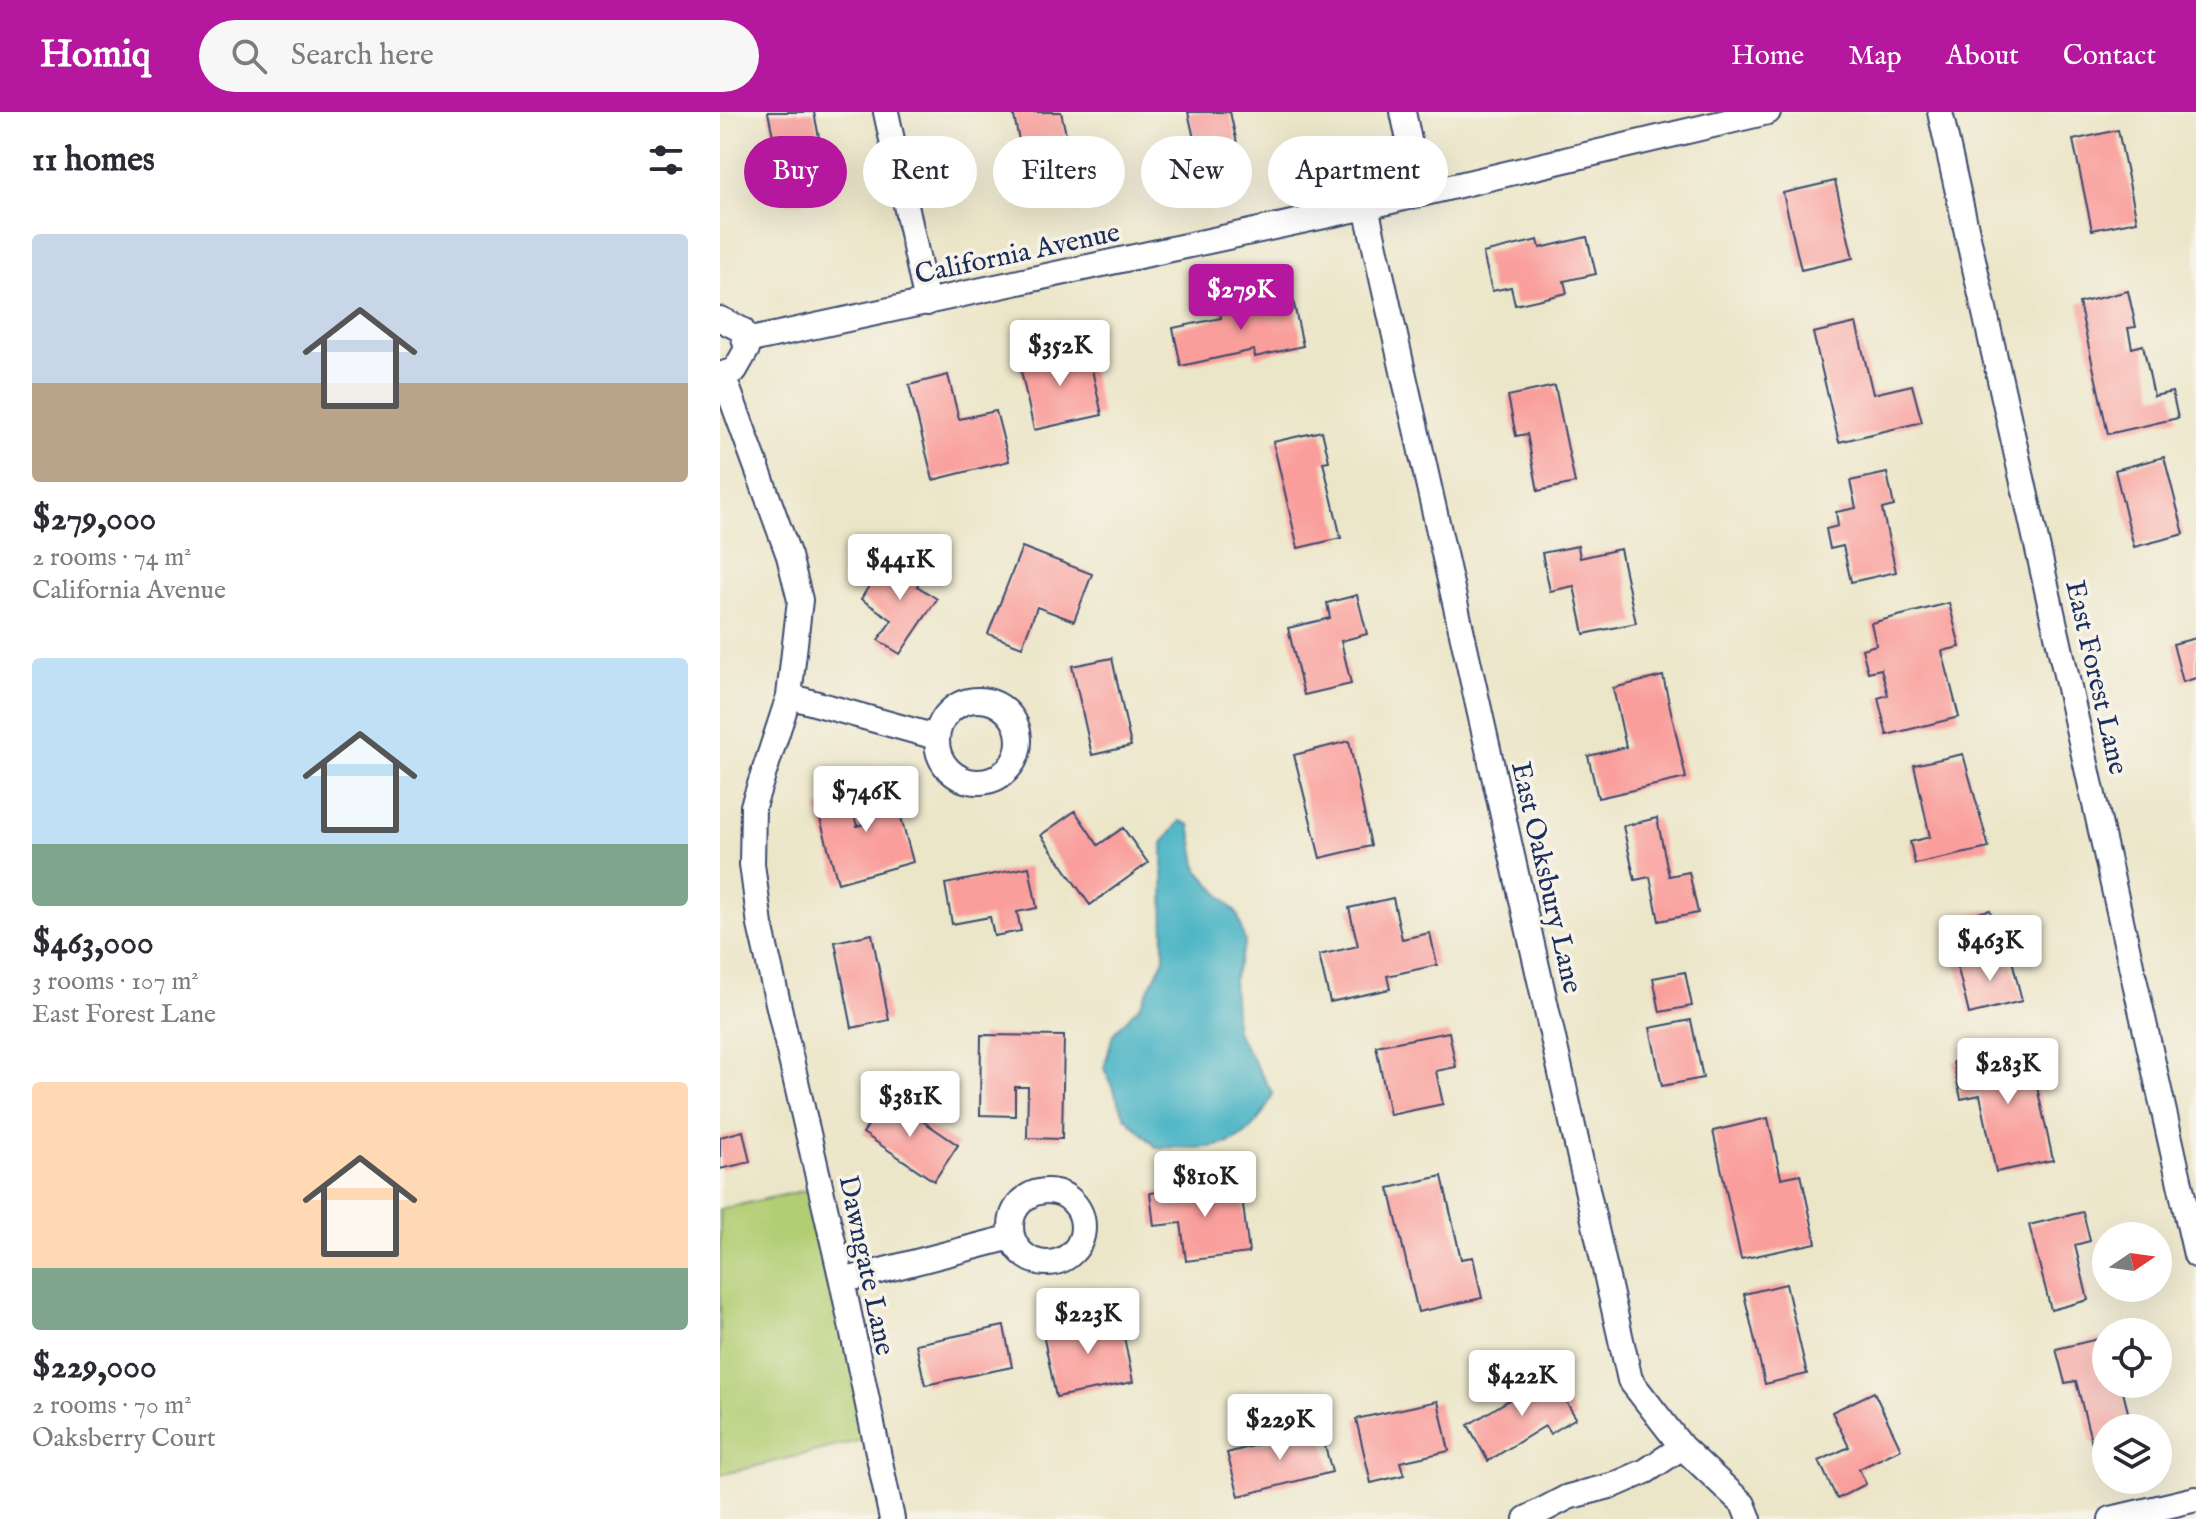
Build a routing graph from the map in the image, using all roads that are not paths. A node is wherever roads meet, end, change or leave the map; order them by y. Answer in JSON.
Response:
{"nodes":[{"id":1,"x":886,"y":112,"type":"edge"},
{"id":2,"x":1403,"y":112,"type":"edge"},
{"id":3,"x":1768,"y":112,"type":"edge"},
{"id":4,"x":1940,"y":112,"type":"edge"},
{"id":5,"x":1408,"y":136,"type":"edge"},
{"id":6,"x":1448,"y":186,"type":"edge"},
{"id":7,"x":1361,"y":208,"type":"edge"},
{"id":8,"x":1366,"y":208,"type":"edge"},
{"id":9,"x":927,"y":303,"type":"junction"},
{"id":10,"x":720,"y":319,"type":"edge"},
{"id":11,"x":746,"y":341,"type":"junction"},
{"id":12,"x":722,"y":375,"type":"edge"},
{"id":13,"x":789,"y":696,"type":"junction"},
{"id":14,"x":936,"y":737,"type":"dead end"},
{"id":15,"x":1012,"y":1237,"type":"dead end"},
{"id":16,"x":2196,"y":1255,"type":"edge"},
{"id":17,"x":842,"y":1281,"type":"junction"},
{"id":18,"x":1682,"y":1447,"type":"junction"},
{"id":19,"x":2196,"y":1499,"type":"edge"},
{"id":20,"x":892,"y":1519,"type":"edge"},
{"id":21,"x":1526,"y":1519,"type":"edge"},
{"id":22,"x":1749,"y":1519,"type":"edge"},
{"id":23,"x":2111,"y":1519,"type":"edge"}],
"edges":[{"from":1,"to":9,"type":"street"},
{"from":2,"to":5,"type":"street"},
{"from":3,"to":6,"type":"street","name":"California Avenue"},
{"from":4,"to":16,"type":"street","name":"East Forest Lane"},
{"from":7,"to":9,"type":"street","name":"California Avenue"},
{"from":8,"to":18,"type":"street","name":"East Oaksbury Lane"},
{"from":9,"to":11,"type":"street","name":"California Avenue"},
{"from":10,"to":11,"type":"street"},
{"from":11,"to":12,"type":"street"},
{"from":12,"to":13,"type":"street","name":"Dawngate Lane"},
{"from":13,"to":14,"type":"street"},
{"from":13,"to":17,"type":"street","name":"Dawngate Lane"},
{"from":15,"to":17,"type":"street"},
{"from":17,"to":20,"type":"street","name":"Dawngate Lane"},
{"from":18,"to":21,"type":"street"},
{"from":18,"to":22,"type":"street","name":"East Oaksbury Lane"},
{"from":19,"to":23,"type":"street"}]}
